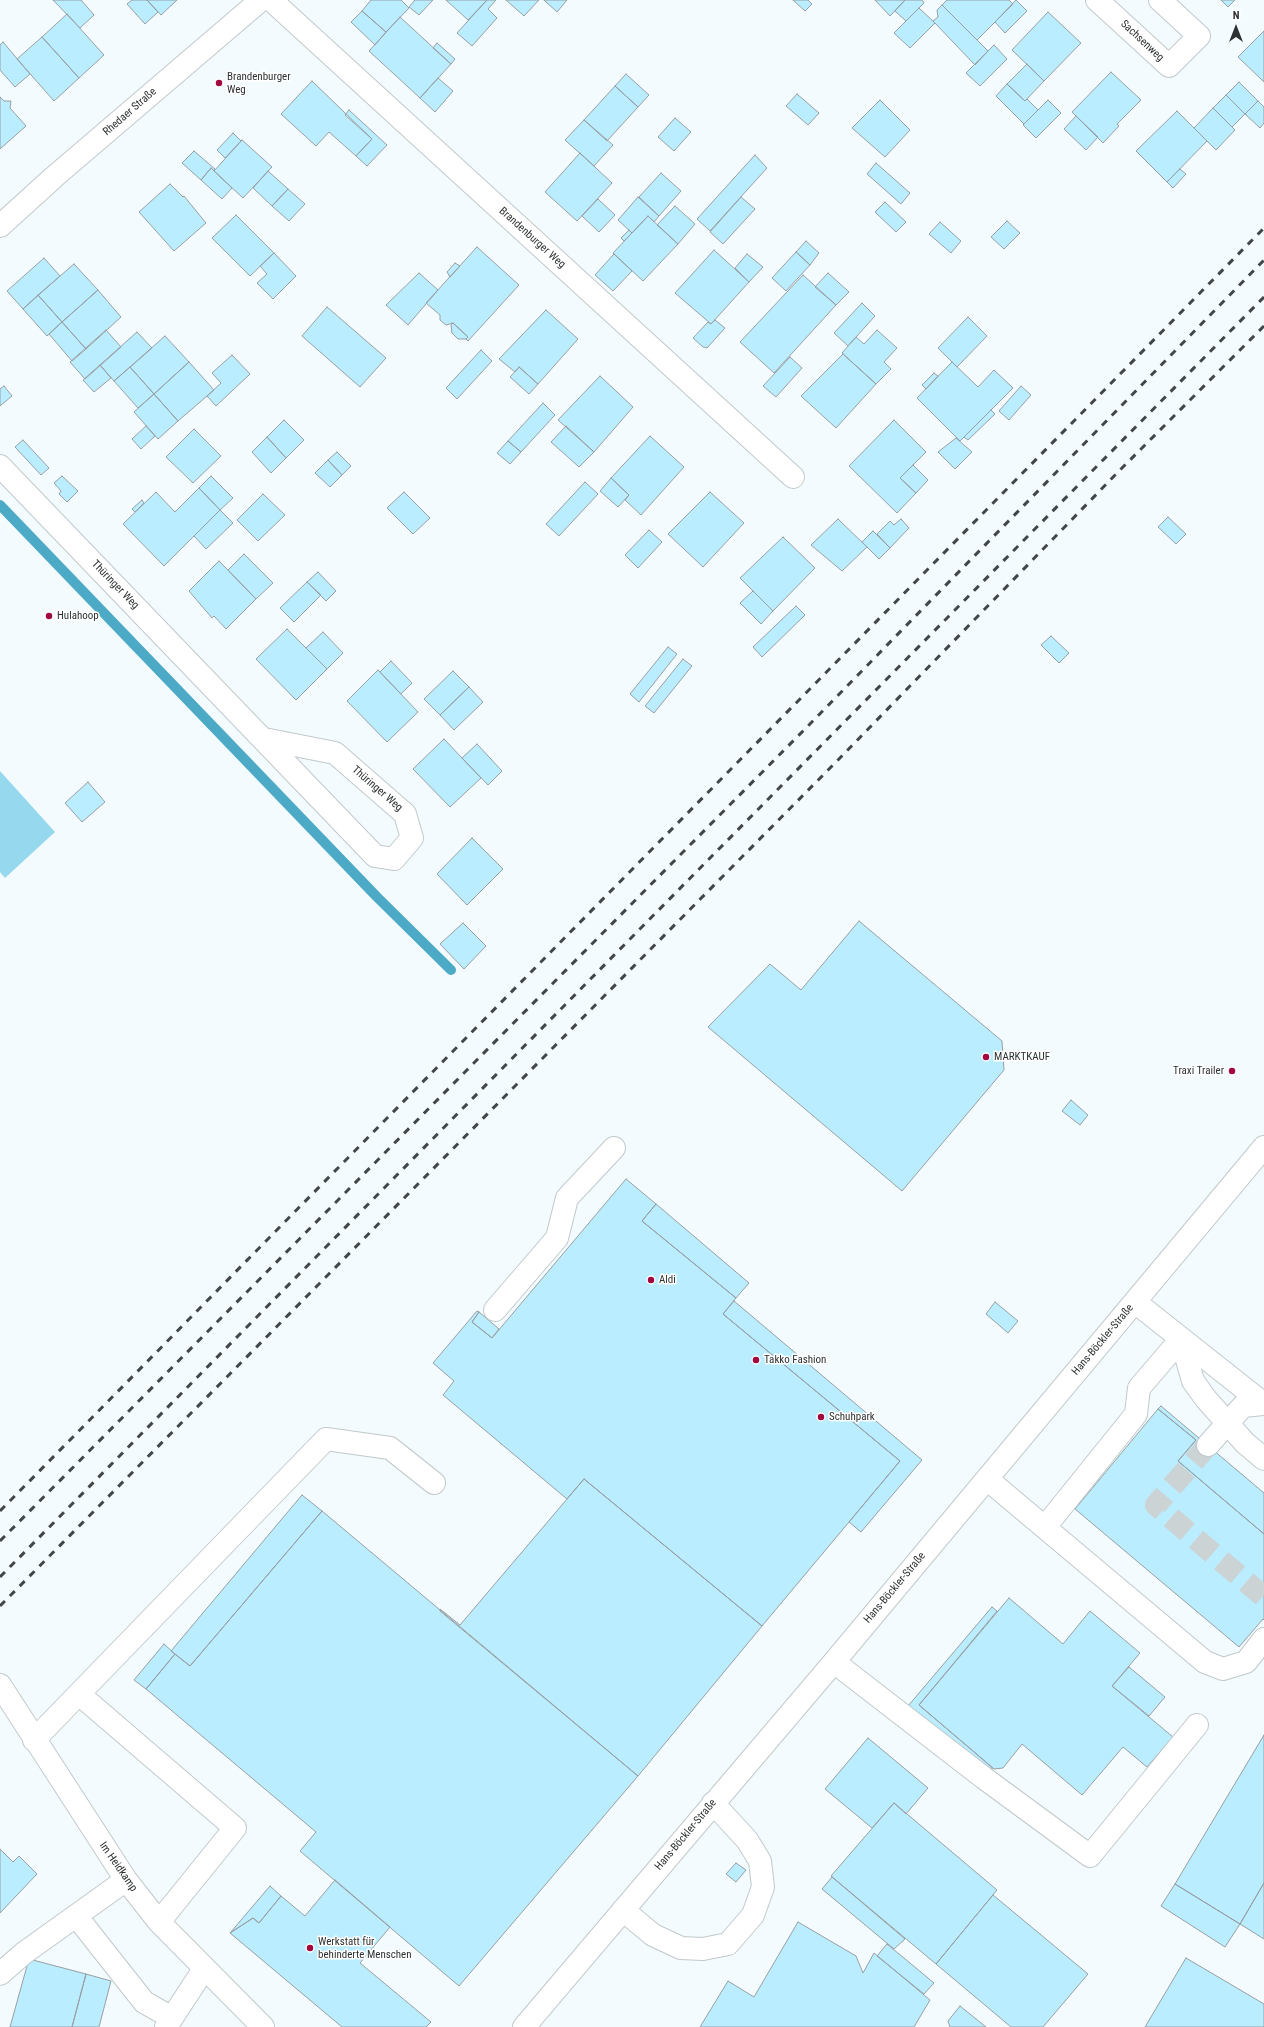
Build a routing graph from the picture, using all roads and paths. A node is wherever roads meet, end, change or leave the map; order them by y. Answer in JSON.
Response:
{"nodes":[{"id":1,"x":261,"y":0,"type":"edge"},
{"id":2,"x":271,"y":0,"type":"edge"},
{"id":3,"x":1097,"y":0,"type":"edge"},
{"id":4,"x":1160,"y":0,"type":"edge"},
{"id":5,"x":0,"y":226,"type":"edge"},
{"id":6,"x":0,"y":466,"type":"edge"},
{"id":7,"x":793,"y":476,"type":"dead end"},
{"id":8,"x":264,"y":739,"type":"junction"},
{"id":9,"x":1264,"y":1147,"type":"edge"},
{"id":10,"x":614,"y":1148,"type":"dead end"},
{"id":11,"x":1135,"y":1302,"type":"junction"},
{"id":12,"x":495,"y":1310,"type":"dead end"},
{"id":13,"x":1181,"y":1339,"type":"junction"},
{"id":14,"x":1264,"y":1404,"type":"edge"},
{"id":15,"x":1228,"y":1423,"type":"junction"},
{"id":16,"x":1208,"y":1445,"type":"tunnel mouth"},
{"id":17,"x":1264,"y":1459,"type":"edge"},
{"id":18,"x":987,"y":1479,"type":"junction"},
{"id":19,"x":434,"y":1483,"type":"dead end"},
{"id":20,"x":1044,"y":1527,"type":"junction"},
{"id":21,"x":1264,"y":1639,"type":"edge"},
{"id":22,"x":834,"y":1662,"type":"junction"},
{"id":23,"x":0,"y":1685,"type":"edge"},
{"id":24,"x":80,"y":1695,"type":"junction"},
{"id":25,"x":1197,"y":1725,"type":"dead end"},
{"id":26,"x":34,"y":1740,"type":"junction"},
{"id":27,"x":713,"y":1803,"type":"junction"},
{"id":28,"x":126,"y":1880,"type":"junction"},
{"id":29,"x":623,"y":1910,"type":"junction"},
{"id":30,"x":77,"y":1916,"type":"junction"},
{"id":31,"x":159,"y":1922,"type":"junction"},
{"id":32,"x":204,"y":1969,"type":"junction"},
{"id":33,"x":0,"y":1974,"type":"edge"},
{"id":34,"x":169,"y":2022,"type":"edge"},
{"id":35,"x":263,"y":2027,"type":"edge"},
{"id":36,"x":524,"y":2027,"type":"edge"}],
"edges":[{"from":1,"to":5,"type":"street","name":"Rhedaer Straße"},
{"from":2,"to":7,"type":"street","name":"Brandenburger Weg"},
{"from":3,"to":4,"type":"street","name":"Sachsenweg"},
{"from":6,"to":8,"type":"street","name":"Thüringer Weg"},
{"from":8,"to":8,"type":"street","name":"Thüringer Weg"},
{"from":9,"to":11,"type":"street","name":"Hans-Böckler-Straße"},
{"from":10,"to":12,"type":"street"},
{"from":11,"to":13,"type":"street"},
{"from":11,"to":18,"type":"street","name":"Hans-Böckler-Straße"},
{"from":13,"to":14,"type":"street"},
{"from":13,"to":15,"type":"street"},
{"from":13,"to":20,"type":"street"},
{"from":14,"to":15,"type":"street"},
{"from":15,"to":16,"type":"street"},
{"from":15,"to":17,"type":"street"},
{"from":18,"to":20,"type":"street"},
{"from":18,"to":22,"type":"street","name":"Hans-Böckler-Straße"},
{"from":19,"to":24,"type":"street"},
{"from":20,"to":21,"type":"street"},
{"from":22,"to":25,"type":"street"},
{"from":22,"to":27,"type":"street","name":"Hans-Böckler-Straße"},
{"from":23,"to":26,"type":"street","name":"Im Heidkamp"},
{"from":24,"to":26,"type":"street"},
{"from":24,"to":31,"type":"street"},
{"from":26,"to":28,"type":"street","name":"Im Heidkamp"},
{"from":27,"to":29,"type":"street","name":"Hans-Böckler-Straße"},
{"from":27,"to":29,"type":"street"},
{"from":28,"to":30,"type":"street"},
{"from":28,"to":31,"type":"street","name":"Im Heidkamp"},
{"from":29,"to":36,"type":"street","name":"Hans-Böckler-Straße"},
{"from":30,"to":33,"type":"street"},
{"from":30,"to":34,"type":"street"},
{"from":31,"to":32,"type":"street","name":"Im Heidkamp"},
{"from":32,"to":34,"type":"street"},
{"from":32,"to":35,"type":"street","name":"Im Heidkamp"}]}
